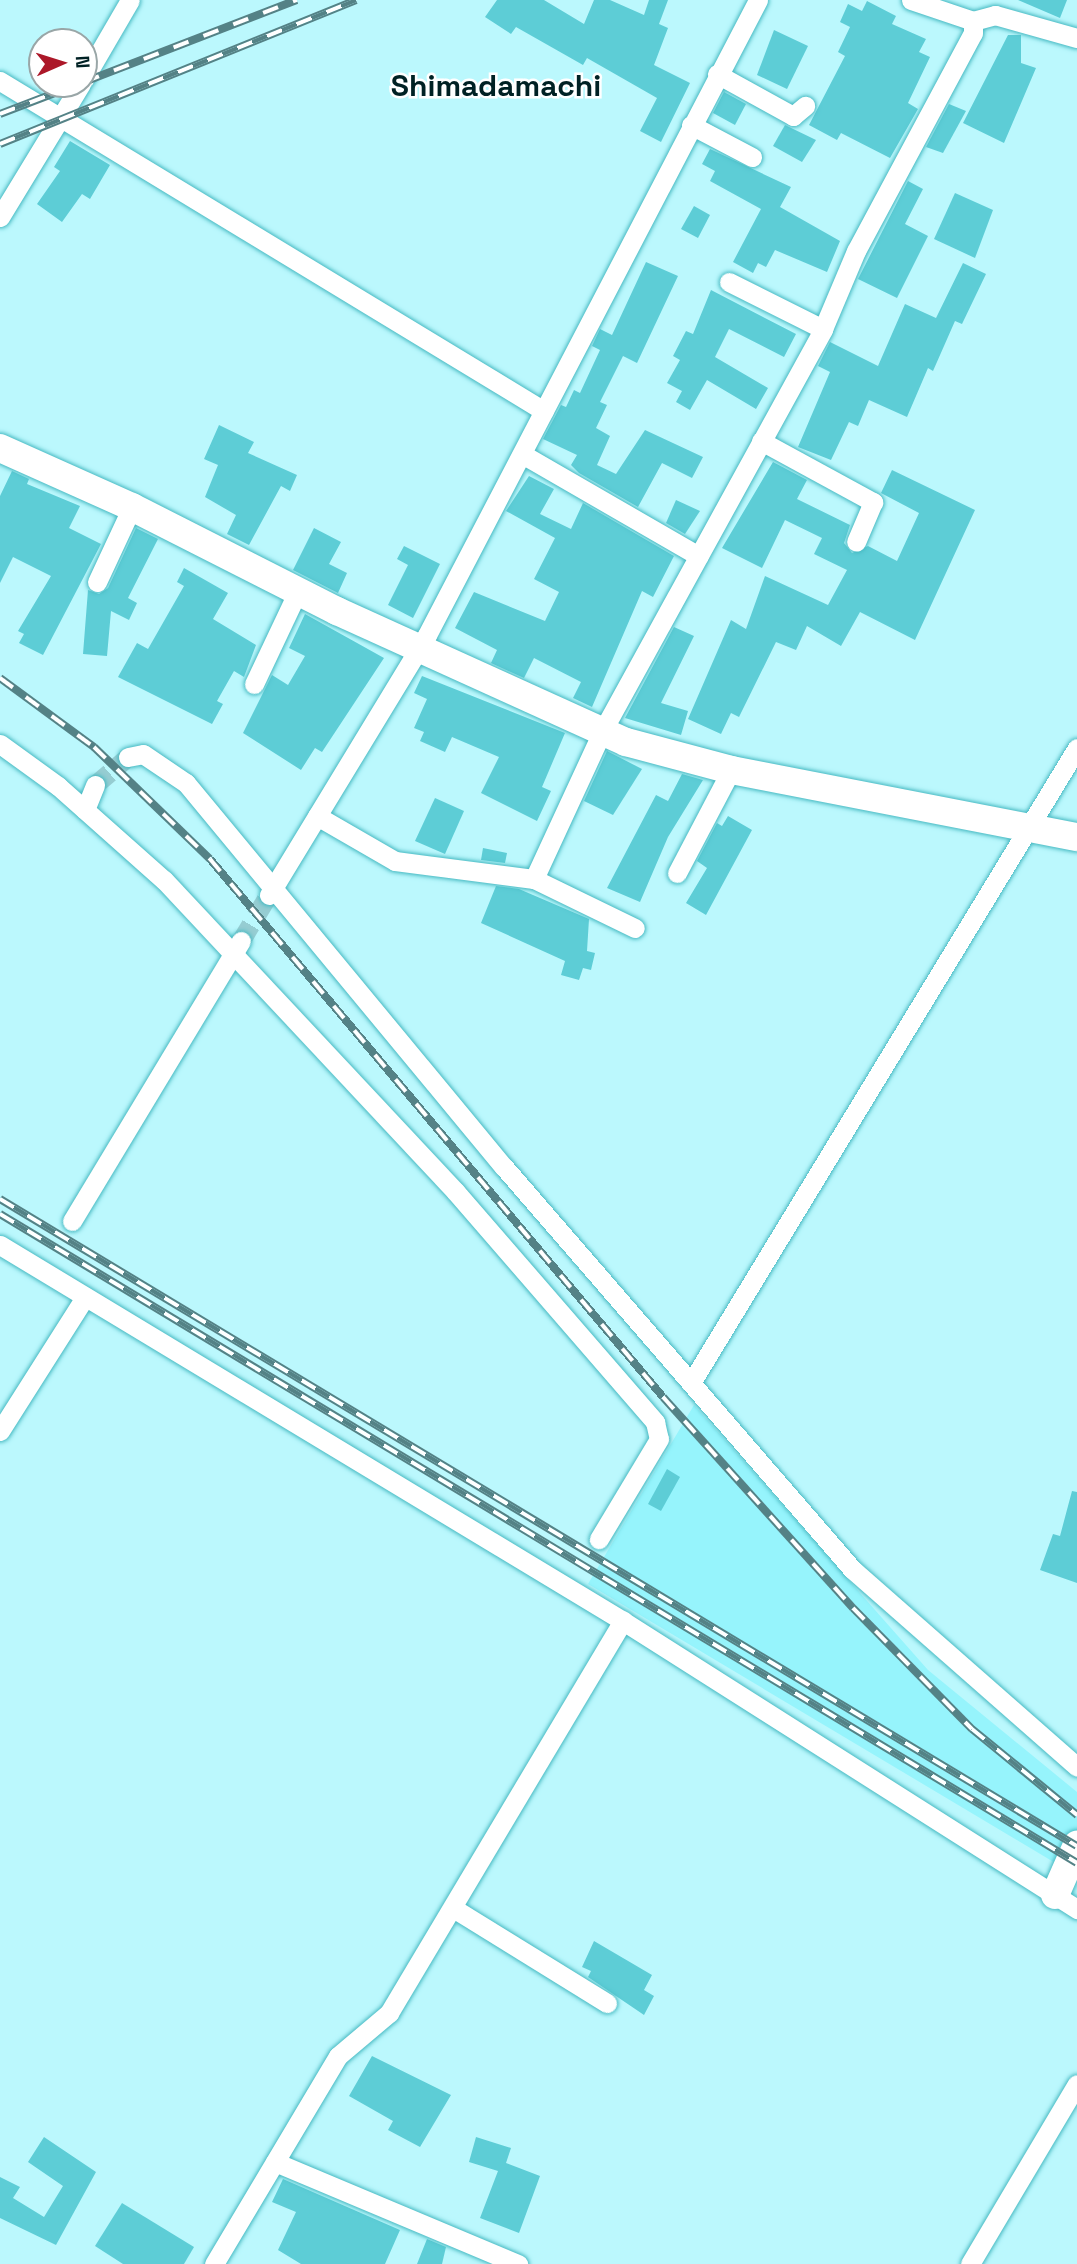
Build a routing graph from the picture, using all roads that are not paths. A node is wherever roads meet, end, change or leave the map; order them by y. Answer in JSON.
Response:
{"nodes":[{"id":1,"x":130,"y":0,"type":"edge"},
{"id":2,"x":758,"y":0,"type":"edge"},
{"id":3,"x":911,"y":0,"type":"edge"},
{"id":4,"x":998,"y":8,"type":"edge"},
{"id":5,"x":973,"y":21,"type":"junction"},
{"id":6,"x":1077,"y":37,"type":"edge"},
{"id":7,"x":98,"y":55,"type":"edge"},
{"id":8,"x":718,"y":74,"type":"junction"},
{"id":9,"x":0,"y":81,"type":"edge"},
{"id":10,"x":73,"y":98,"type":"edge"},
{"id":11,"x":805,"y":106,"type":"dead end"},
{"id":12,"x":61,"y":118,"type":"junction"},
{"id":13,"x":691,"y":125,"type":"junction"},
{"id":14,"x":752,"y":157,"type":"dead end"},
{"id":15,"x":1,"y":214,"type":"edge"},
{"id":16,"x":729,"y":282,"type":"dead end"},
{"id":17,"x":823,"y":329,"type":"junction"},
{"id":18,"x":544,"y":411,"type":"junction"},
{"id":19,"x":761,"y":441,"type":"junction"},
{"id":20,"x":0,"y":448,"type":"edge"},
{"id":21,"x":522,"y":454,"type":"junction"},
{"id":22,"x":132,"y":507,"type":"junction"},
{"id":23,"x":856,"y":542,"type":"dead end"},
{"id":24,"x":699,"y":556,"type":"junction"},
{"id":25,"x":97,"y":582,"type":"dead end"},
{"id":26,"x":298,"y":591,"type":"junction"},
{"id":27,"x":419,"y":649,"type":"junction"},
{"id":28,"x":254,"y":684,"type":"dead end"},
{"id":29,"x":603,"y":730,"type":"junction"},
{"id":30,"x":0,"y":744,"type":"edge"},
{"id":31,"x":1077,"y":748,"type":"edge"},
{"id":32,"x":128,"y":757,"type":"dead end"},
{"id":33,"x":731,"y":770,"type":"junction"},
{"id":34,"x":95,"y":785,"type":"tunnel mouth"},
{"id":35,"x":85,"y":810,"type":"junction"},
{"id":36,"x":317,"y":816,"type":"junction"},
{"id":37,"x":1030,"y":826,"type":"junction"},
{"id":38,"x":1077,"y":837,"type":"edge"},
{"id":39,"x":677,"y":873,"type":"dead end"},
{"id":40,"x":534,"y":879,"type":"junction"},
{"id":41,"x":271,"y":891,"type":"junction"},
{"id":42,"x":635,"y":928,"type":"dead end"},
{"id":43,"x":236,"y":949,"type":"junction"},
{"id":44,"x":72,"y":1221,"type":"dead end"},
{"id":45,"x":0,"y":1245,"type":"edge"},
{"id":46,"x":85,"y":1297,"type":"junction"},
{"id":47,"x":691,"y":1383,"type":"junction"},
{"id":48,"x":0,"y":1432,"type":"edge"},
{"id":49,"x":599,"y":1539,"type":"dead end"},
{"id":50,"x":623,"y":1621,"type":"junction"},
{"id":51,"x":1077,"y":1767,"type":"edge"},
{"id":52,"x":1077,"y":1845,"type":"edge"},
{"id":53,"x":1066,"y":1902,"type":"edge"},
{"id":54,"x":453,"y":1908,"type":"junction"},
{"id":55,"x":607,"y":2003,"type":"dead end"},
{"id":56,"x":1077,"y":2084,"type":"edge"},
{"id":57,"x":275,"y":2162,"type":"junction"},
{"id":58,"x":214,"y":2264,"type":"edge"},
{"id":59,"x":518,"y":2264,"type":"edge"},
{"id":60,"x":970,"y":2264,"type":"edge"}],
"edges":[{"from":1,"to":7,"type":"street"},
{"from":2,"to":8,"type":"street"},
{"from":3,"to":5,"type":"street"},
{"from":4,"to":5,"type":"street"},
{"from":4,"to":6,"type":"street"},
{"from":5,"to":17,"type":"street"},
{"from":8,"to":11,"type":"street"},
{"from":8,"to":13,"type":"street"},
{"from":9,"to":12,"type":"street"},
{"from":10,"to":12,"type":"street"},
{"from":12,"to":15,"type":"street"},
{"from":12,"to":18,"type":"street"},
{"from":13,"to":14,"type":"street"},
{"from":13,"to":18,"type":"street"},
{"from":16,"to":17,"type":"street"},
{"from":17,"to":19,"type":"street"},
{"from":18,"to":21,"type":"street"},
{"from":19,"to":23,"type":"street"},
{"from":19,"to":24,"type":"street"},
{"from":20,"to":22,"type":"street"},
{"from":21,"to":24,"type":"street"},
{"from":21,"to":27,"type":"street"},
{"from":22,"to":25,"type":"street"},
{"from":22,"to":26,"type":"street"},
{"from":24,"to":29,"type":"street"},
{"from":26,"to":27,"type":"street"},
{"from":26,"to":28,"type":"street"},
{"from":27,"to":29,"type":"street"},
{"from":27,"to":36,"type":"street"},
{"from":29,"to":33,"type":"street"},
{"from":29,"to":40,"type":"street"},
{"from":30,"to":35,"type":"street"},
{"from":31,"to":37,"type":"street"},
{"from":32,"to":41,"type":"street"},
{"from":33,"to":37,"type":"street"},
{"from":33,"to":39,"type":"street"},
{"from":34,"to":35,"type":"street"},
{"from":35,"to":43,"type":"street"},
{"from":36,"to":40,"type":"street"},
{"from":36,"to":41,"type":"street"},
{"from":37,"to":38,"type":"street"},
{"from":37,"to":47,"type":"street"},
{"from":40,"to":42,"type":"street"},
{"from":41,"to":47,"type":"street"},
{"from":43,"to":44,"type":"street"},
{"from":43,"to":49,"type":"street"},
{"from":45,"to":46,"type":"street"},
{"from":46,"to":48,"type":"street"},
{"from":46,"to":50,"type":"street"},
{"from":47,"to":51,"type":"street"},
{"from":50,"to":53,"type":"street"},
{"from":50,"to":54,"type":"street"},
{"from":52,"to":53,"type":"street"},
{"from":54,"to":55,"type":"street"},
{"from":54,"to":57,"type":"street"},
{"from":56,"to":60,"type":"street"},
{"from":57,"to":58,"type":"street"},
{"from":57,"to":59,"type":"street"}]}
